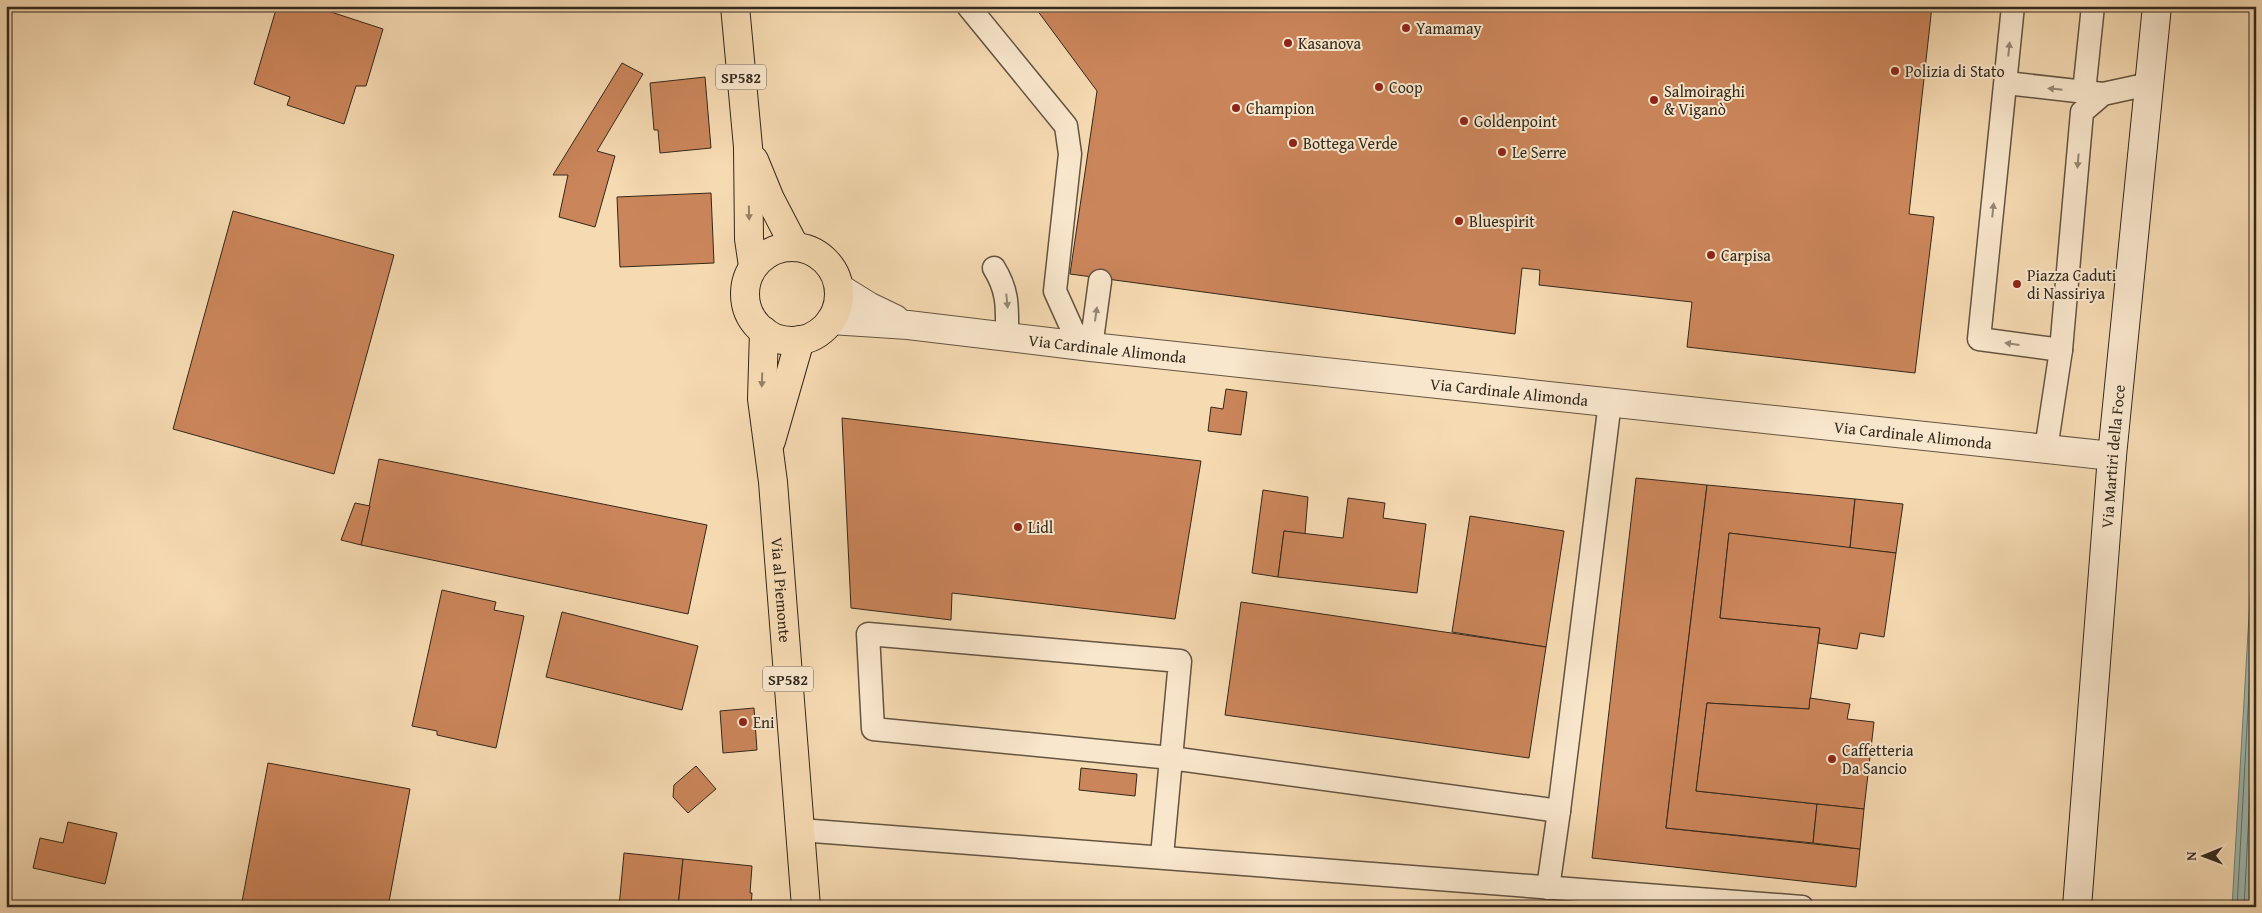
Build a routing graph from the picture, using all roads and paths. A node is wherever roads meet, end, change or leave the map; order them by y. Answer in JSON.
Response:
{"nodes":[{"id":1,"x":735,"y":6,"type":"edge"},
{"id":2,"x":968,"y":6,"type":"edge"},
{"id":3,"x":2014,"y":6,"type":"edge"},
{"id":4,"x":2093,"y":6,"type":"edge"},
{"id":5,"x":2157,"y":6,"type":"edge"},
{"id":6,"x":2006,"y":83,"type":"junction"},
{"id":7,"x":2149,"y":84,"type":"junction"},
{"id":8,"x":2090,"y":100,"type":"junction"},
{"id":9,"x":748,"y":147,"type":"junction"},
{"id":10,"x":795,"y":247,"type":"junction"},
{"id":11,"x":753,"y":266,"type":"junction"},
{"id":12,"x":994,"y":268,"type":"dead end"},
{"id":13,"x":1100,"y":281,"type":"dead end"},
{"id":14,"x":839,"y":288,"type":"junction"},
{"id":15,"x":831,"y":320,"type":"junction"},
{"id":16,"x":908,"y":325,"type":"junction"},
{"id":17,"x":764,"y":332,"type":"junction"},
{"id":18,"x":1007,"y":336,"type":"junction"},
{"id":19,"x":800,"y":340,"type":"junction"},
{"id":20,"x":1091,"y":347,"type":"junction"},
{"id":21,"x":2061,"y":350,"type":"junction"},
{"id":22,"x":1610,"y":402,"type":"junction"},
{"id":23,"x":2046,"y":449,"type":"junction"},
{"id":24,"x":768,"y":452,"type":"junction"},
{"id":25,"x":2112,"y":456,"type":"junction"},
{"id":26,"x":1171,"y":758,"type":"junction"},
{"id":27,"x":1559,"y":811,"type":"junction"},
{"id":28,"x":800,"y":830,"type":"junction"},
{"id":29,"x":1162,"y":856,"type":"junction"},
{"id":30,"x":1548,"y":888,"type":"junction"},
{"id":31,"x":806,"y":907,"type":"edge"},
{"id":32,"x":1802,"y":907,"type":"edge"},
{"id":33,"x":2077,"y":907,"type":"edge"}],
"edges":[{"from":1,"to":9,"type":"main road","number":"SP582"},
{"from":2,"to":20,"type":"lane"},
{"from":6,"to":3,"type":"lane","one_way":true},
{"from":4,"to":8,"type":"lane"},
{"from":5,"to":7,"type":"street","name":"Via Martiri della Foce"},
{"from":8,"to":6,"type":"lane","one_way":true},
{"from":21,"to":6,"type":"lane","one_way":true},
{"from":7,"to":8,"type":"lane"},
{"from":7,"to":25,"type":"street","name":"Via Martiri della Foce"},
{"from":8,"to":21,"type":"lane","one_way":true},
{"from":9,"to":10,"type":"main road","number":"SP582"},
{"from":9,"to":11,"type":"main road","number":"SP582","one_way":true},
{"from":10,"to":11,"type":"main road"},
{"from":10,"to":14,"type":"main road"},
{"from":11,"to":17,"type":"main road","number":"SP582"},
{"from":12,"to":18,"type":"lane","one_way":true},
{"from":20,"to":13,"type":"lane","one_way":true},
{"from":14,"to":15,"type":"main road"},
{"from":14,"to":16,"type":"street"},
{"from":15,"to":16,"type":"street","name":"Via Cardinale Alimonda"},
{"from":15,"to":19,"type":"main road"},
{"from":16,"to":18,"type":"street","name":"Via Cardinale Alimonda"},
{"from":17,"to":19,"type":"main road"},
{"from":17,"to":24,"type":"main road","name":"Via al Piemonte","number":"SP582","one_way":true},
{"from":18,"to":20,"type":"street","name":"Via Cardinale Alimonda"},
{"from":19,"to":24,"type":"main road","name":"Via al Piemonte","number":"SP582"},
{"from":20,"to":22,"type":"street","name":"Via Cardinale Alimonda"},
{"from":21,"to":23,"type":"lane"},
{"from":22,"to":23,"type":"street","name":"Via Cardinale Alimonda"},
{"from":22,"to":27,"type":"lane"},
{"from":23,"to":25,"type":"street","name":"Via Cardinale Alimonda"},
{"from":24,"to":28,"type":"main road","name":"Via al Piemonte","number":"SP582"},
{"from":25,"to":33,"type":"street","name":"Via Martiri della Foce"},
{"from":26,"to":26,"type":"lane"},
{"from":26,"to":27,"type":"lane"},
{"from":26,"to":29,"type":"lane"},
{"from":27,"to":30,"type":"lane"},
{"from":28,"to":29,"type":"lane"},
{"from":28,"to":31,"type":"main road","name":"Via al Piemonte","number":"SP582"},
{"from":29,"to":30,"type":"lane"},
{"from":30,"to":32,"type":"lane"}]}
